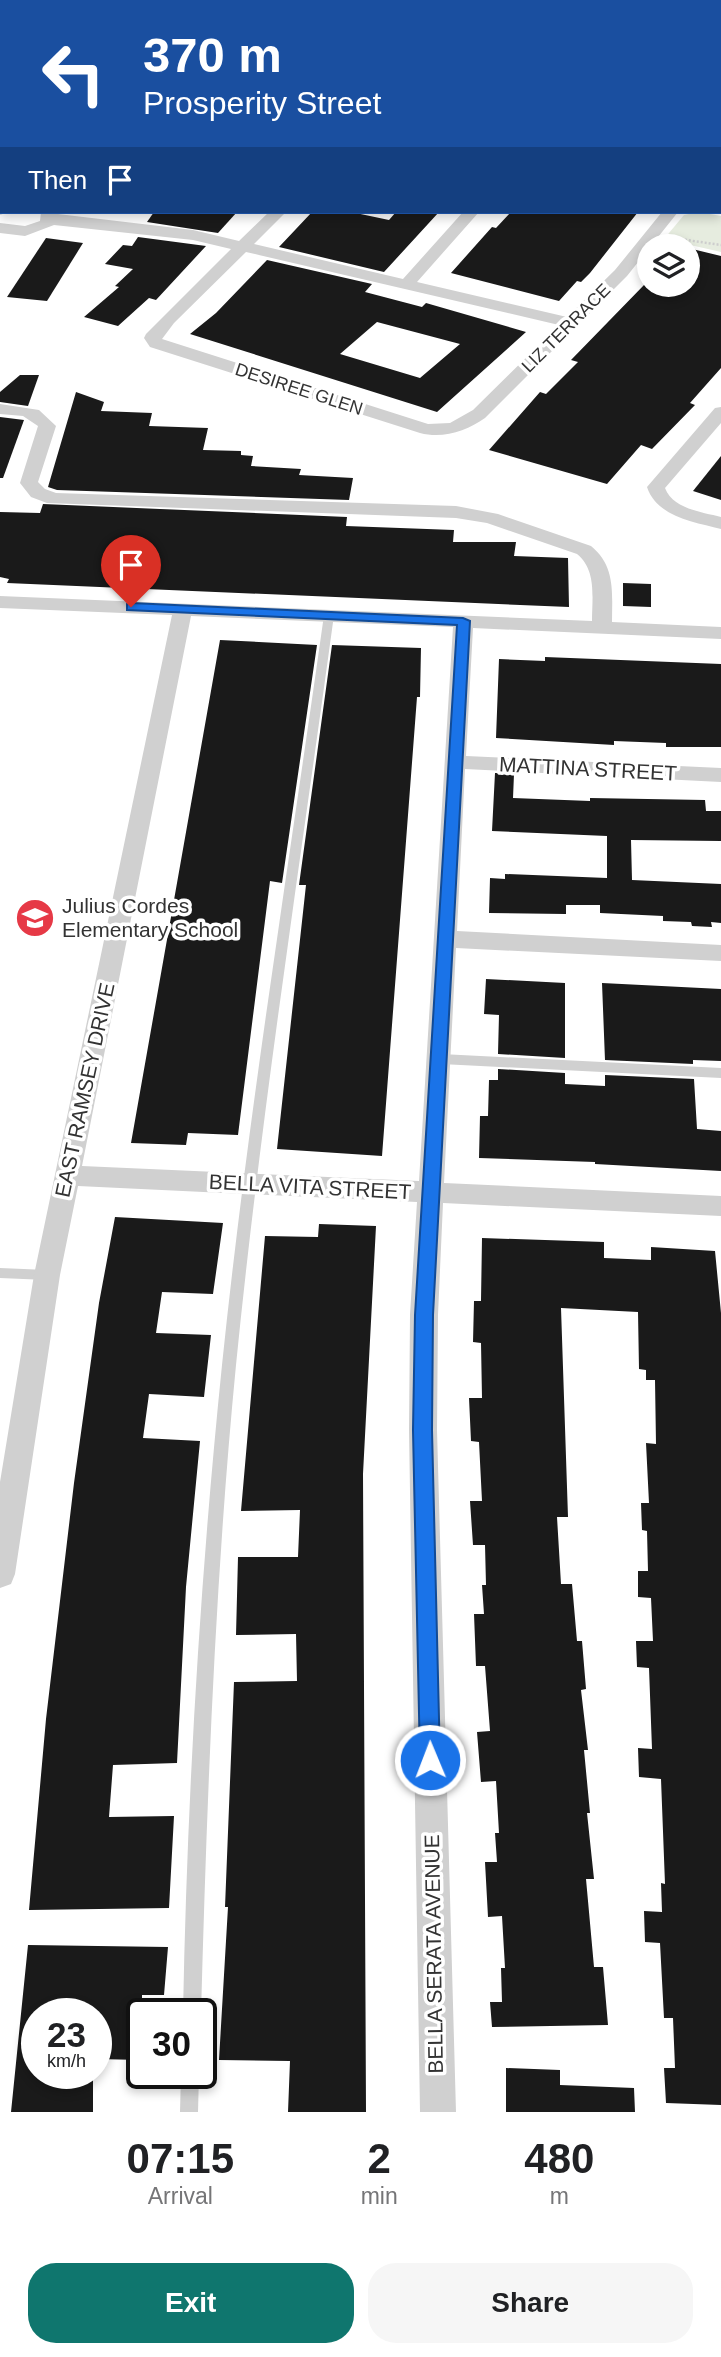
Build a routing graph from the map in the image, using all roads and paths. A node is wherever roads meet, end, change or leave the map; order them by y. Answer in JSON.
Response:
{"nodes":[{"id":1,"x":276,"y":214,"type":"edge"},
{"id":2,"x":469,"y":214,"type":"edge"},
{"id":3,"x":668,"y":214,"type":"edge"},
{"id":4,"x":49,"y":216,"type":"edge"},
{"id":5,"x":6,"y":229,"type":"edge"},
{"id":6,"x":700,"y":242,"type":"edge"},
{"id":7,"x":721,"y":245,"type":"edge"},
{"id":8,"x":0,"y":247,"type":"edge"},
{"id":9,"x":242,"y":247,"type":"junction"},
{"id":10,"x":408,"y":283,"type":"junction"},
{"id":11,"x":571,"y":323,"type":"junction"},
{"id":12,"x":0,"y":409,"type":"edge"},
{"id":13,"x":721,"y":412,"type":"edge"},
{"id":14,"x":449,"y":430,"type":"joint"},
{"id":15,"x":721,"y":523,"type":"edge"},
{"id":16,"x":0,"y":602,"type":"edge"},
{"id":17,"x":184,"y":609,"type":"junction"},
{"id":18,"x":329,"y":615,"type":"junction"},
{"id":19,"x":463,"y":621,"type":"junction"},
{"id":20,"x":602,"y":627,"type":"junction"},
{"id":21,"x":721,"y":633,"type":"edge"},
{"id":22,"x":454,"y":762,"type":"junction"},
{"id":23,"x":721,"y":775,"type":"edge"},
{"id":24,"x":445,"y":939,"type":"junction"},
{"id":25,"x":721,"y":953,"type":"edge"},
{"id":26,"x":441,"y":1059,"type":"junction"},
{"id":27,"x":721,"y":1073,"type":"edge"},
{"id":28,"x":67,"y":1175,"type":"junction"},
{"id":29,"x":250,"y":1184,"type":"junction"},
{"id":30,"x":433,"y":1194,"type":"junction"},
{"id":31,"x":721,"y":1206,"type":"edge"},
{"id":32,"x":0,"y":1273,"type":"edge"},
{"id":33,"x":47,"y":1275,"type":"junction"},
{"id":34,"x":2,"y":1536,"type":"edge"},
{"id":35,"x":0,"y":1574,"type":"edge"},
{"id":36,"x":193,"y":1998,"type":"edge"},
{"id":37,"x":190,"y":2089,"type":"edge"},
{"id":38,"x":189,"y":2112,"type":"edge"},
{"id":39,"x":438,"y":2112,"type":"edge"}],
"edges":[{"from":1,"to":9,"type":"street"},
{"from":2,"to":10,"type":"street"},
{"from":3,"to":11,"type":"street","name":"LIZ TERRACE"},
{"from":4,"to":5,"type":"street"},
{"from":4,"to":9,"type":"street"},
{"from":5,"to":8,"type":"street"},
{"from":6,"to":7,"type":"path"},
{"from":9,"to":10,"type":"street"},
{"from":9,"to":14,"type":"street","name":"DESIREE GLEN"},
{"from":10,"to":11,"type":"street"},
{"from":11,"to":14,"type":"street","name":"LIZ TERRACE"},
{"from":12,"to":20,"type":"street"},
{"from":13,"to":15,"type":"street"},
{"from":16,"to":17,"type":"street"},
{"from":17,"to":18,"type":"street"},
{"from":17,"to":28,"type":"street","name":"EAST RAMSEY DRIVE"},
{"from":18,"to":19,"type":"street"},
{"from":18,"to":29,"type":"lane"},
{"from":19,"to":20,"type":"street"},
{"from":19,"to":22,"type":"street","name":"BELLA SERATA AVENUE"},
{"from":20,"to":21,"type":"street"},
{"from":22,"to":23,"type":"street","name":"MATTINA STREET"},
{"from":22,"to":24,"type":"street","name":"BELLA SERATA AVENUE"},
{"from":24,"to":25,"type":"street"},
{"from":24,"to":26,"type":"street","name":"BELLA SERATA AVENUE"},
{"from":26,"to":27,"type":"lane"},
{"from":26,"to":30,"type":"street","name":"BELLA SERATA AVENUE"},
{"from":28,"to":29,"type":"street","name":"BELLA VITA STREET"},
{"from":28,"to":33,"type":"street","name":"EAST RAMSEY DRIVE"},
{"from":29,"to":30,"type":"street","name":"BELLA VITA STREET"},
{"from":29,"to":36,"type":"lane"},
{"from":30,"to":31,"type":"street","name":"BELLA VITA STREET"},
{"from":30,"to":39,"type":"street","name":"BELLA SERATA AVENUE"},
{"from":32,"to":33,"type":"lane"},
{"from":33,"to":34,"type":"street","name":"EAST RAMSEY DRIVE"},
{"from":34,"to":35,"type":"street","name":"EAST RAMSEY DRIVE"},
{"from":37,"to":38,"type":"lane"}]}
